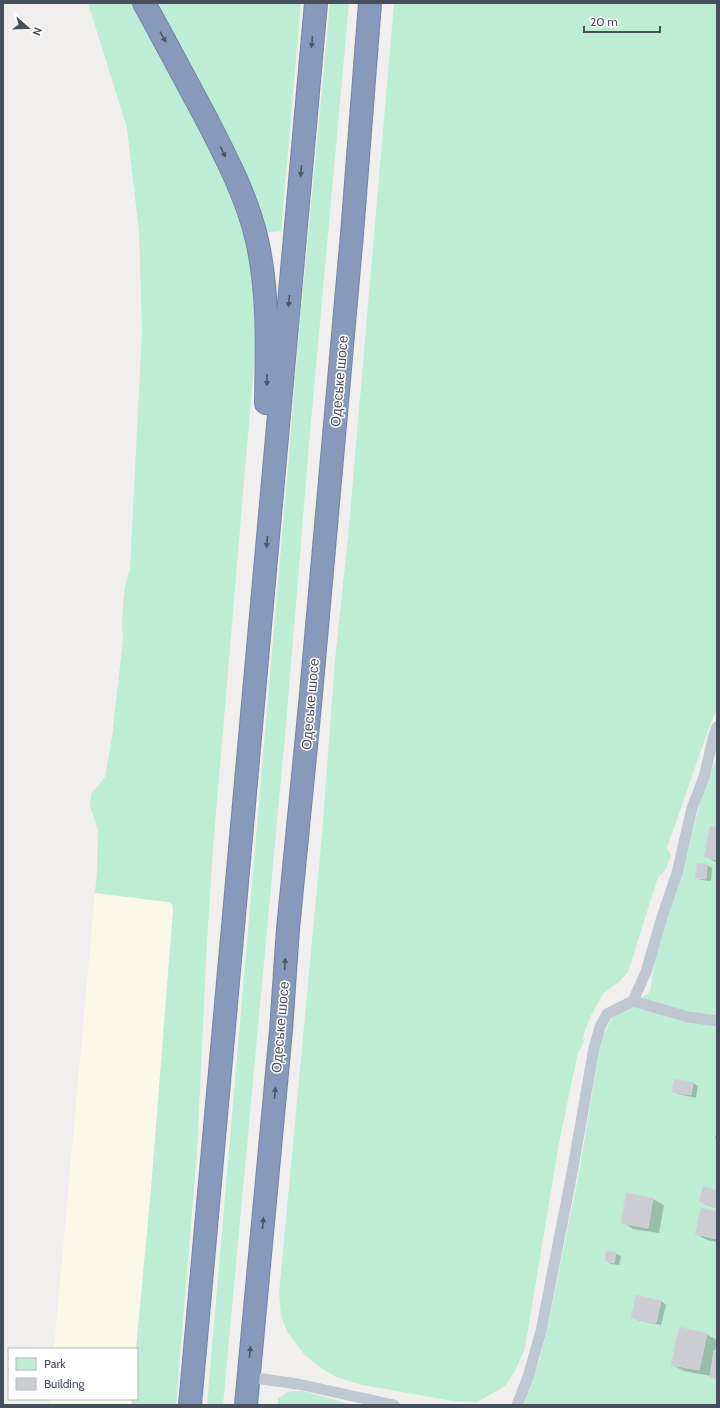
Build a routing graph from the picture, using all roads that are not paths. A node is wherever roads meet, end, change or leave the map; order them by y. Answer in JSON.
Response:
{"nodes":[{"id":1,"x":144,"y":3,"type":"edge"},
{"id":2,"x":316,"y":3,"type":"edge"},
{"id":3,"x":370,"y":3,"type":"edge"},
{"id":4,"x":270,"y":513,"type":"junction"},
{"id":5,"x":716,"y":733,"type":"edge"},
{"id":6,"x":633,"y":1001,"type":"junction"},
{"id":7,"x":717,"y":1021,"type":"edge"},
{"id":8,"x":248,"y":1377,"type":"junction"},
{"id":9,"x":190,"y":1405,"type":"edge"},
{"id":10,"x":246,"y":1405,"type":"edge"},
{"id":11,"x":394,"y":1405,"type":"edge"},
{"id":12,"x":517,"y":1405,"type":"edge"}],
"edges":[{"from":1,"to":4,"type":"highway","one_way":true},
{"from":2,"to":4,"type":"highway","one_way":true},
{"from":8,"to":3,"type":"highway","name":"Одеське шосе","one_way":true},
{"from":4,"to":9,"type":"highway","one_way":true},
{"from":5,"to":6,"type":"lane"},
{"from":6,"to":7,"type":"lane"},
{"from":6,"to":12,"type":"lane"},
{"from":8,"to":10,"type":"highway","name":"Одеське шосе"},
{"from":8,"to":11,"type":"lane"}]}
